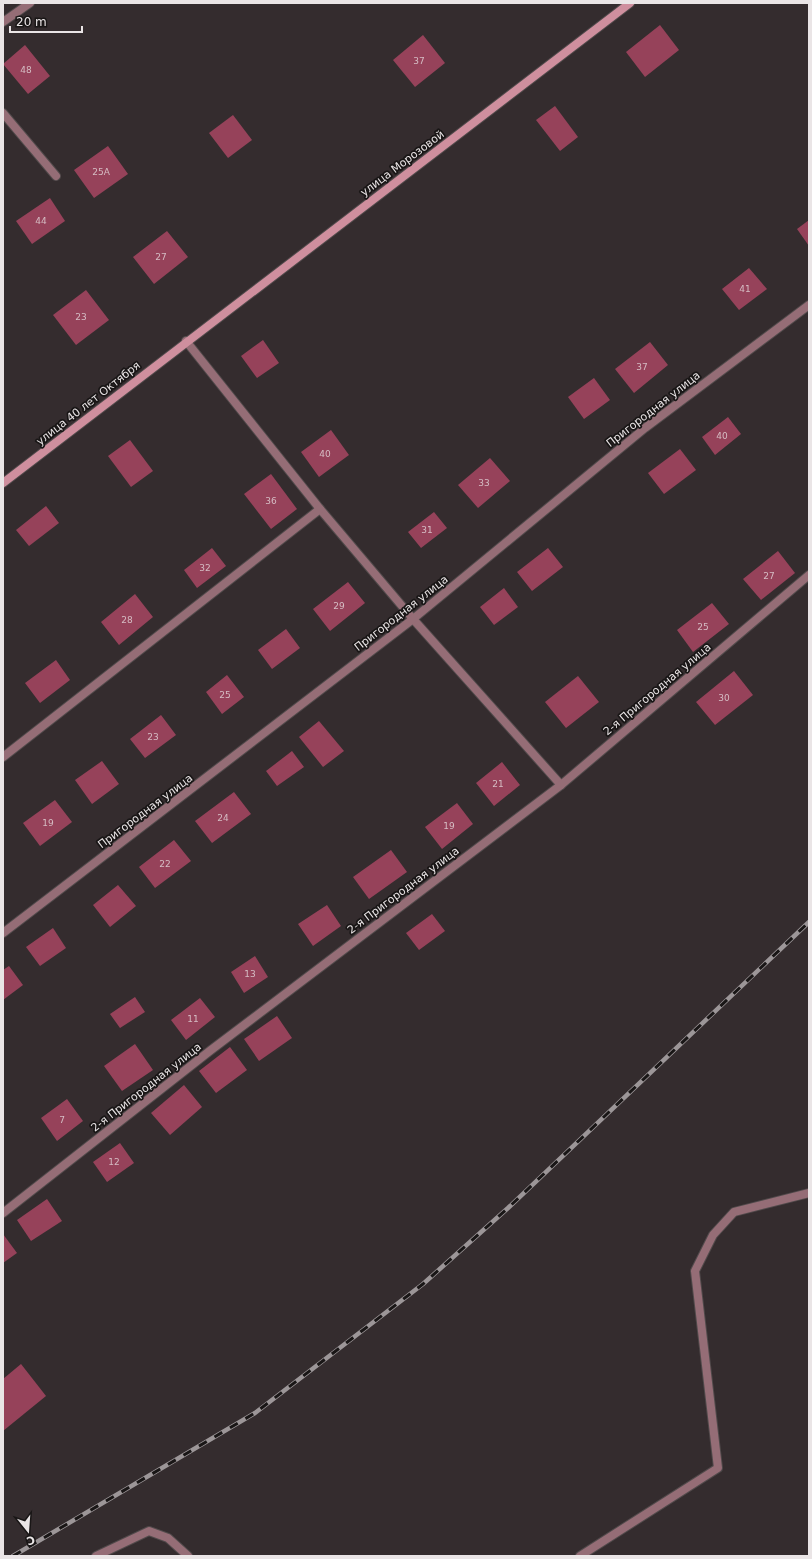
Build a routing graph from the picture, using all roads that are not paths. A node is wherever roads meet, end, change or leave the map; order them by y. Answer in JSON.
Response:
{"nodes":[{"id":1,"x":30,"y":3,"type":"edge"},
{"id":2,"x":630,"y":3,"type":"edge"},
{"id":3,"x":3,"y":22,"type":"edge"},
{"id":4,"x":3,"y":113,"type":"edge"},
{"id":5,"x":56,"y":176,"type":"dead end"},
{"id":6,"x":809,"y":305,"type":"edge"},
{"id":7,"x":186,"y":341,"type":"junction"},
{"id":8,"x":3,"y":483,"type":"edge"},
{"id":9,"x":320,"y":509,"type":"junction"},
{"id":10,"x":809,"y":575,"type":"edge"},
{"id":11,"x":413,"y":619,"type":"junction"},
{"id":12,"x":3,"y":757,"type":"edge"},
{"id":13,"x":561,"y":785,"type":"junction"},
{"id":14,"x":3,"y":933,"type":"edge"},
{"id":15,"x":809,"y":1194,"type":"edge"},
{"id":16,"x":3,"y":1214,"type":"edge"},
{"id":17,"x":96,"y":1556,"type":"edge"},
{"id":18,"x":188,"y":1556,"type":"edge"},
{"id":19,"x":580,"y":1556,"type":"edge"}],
"edges":[{"from":1,"to":3,"type":"street"},
{"from":2,"to":7,"type":"main road","name":"улица Морозовой"},
{"from":4,"to":5,"type":"street"},
{"from":6,"to":11,"type":"street","name":"Пригородная улица"},
{"from":7,"to":8,"type":"main road","name":"улица 40 лет Октября"},
{"from":7,"to":9,"type":"street"},
{"from":9,"to":11,"type":"street"},
{"from":9,"to":12,"type":"street"},
{"from":10,"to":13,"type":"street","name":"2-я Пригородная улица"},
{"from":11,"to":13,"type":"street"},
{"from":11,"to":14,"type":"street","name":"Пригородная улица"},
{"from":13,"to":16,"type":"street","name":"2-я Пригородная улица"},
{"from":15,"to":19,"type":"street"},
{"from":17,"to":18,"type":"street"}]}
